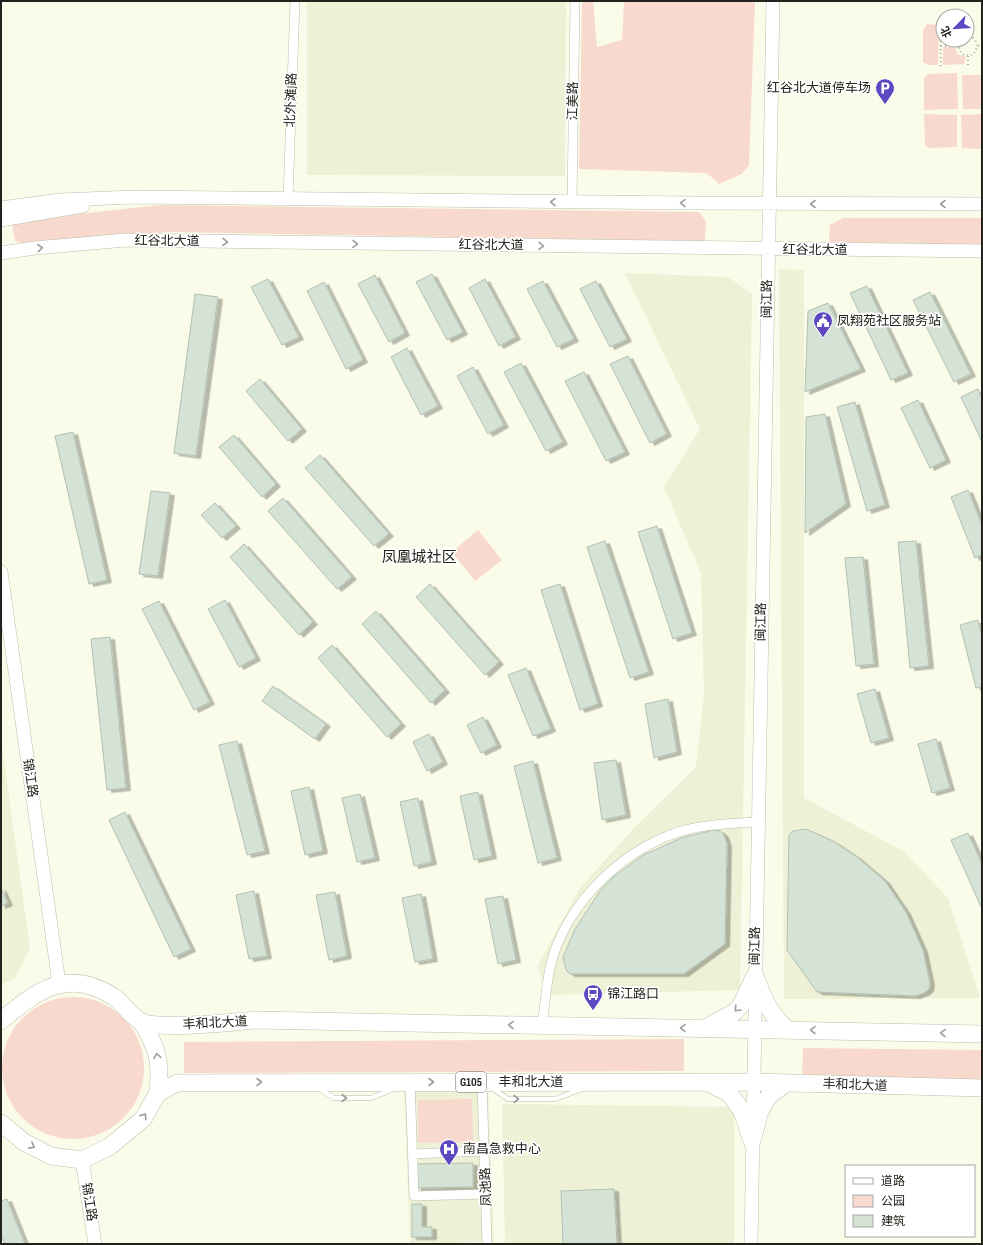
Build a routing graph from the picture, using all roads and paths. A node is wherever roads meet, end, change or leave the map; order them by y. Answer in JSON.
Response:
{"nodes":[{"id":1,"x":295,"y":1,"type":"edge"},
{"id":2,"x":575,"y":1,"type":"edge"},
{"id":3,"x":773,"y":1,"type":"edge"},
{"id":4,"x":975,"y":40,"type":"edge"},
{"id":5,"x":978,"y":46,"type":"junction"},
{"id":6,"x":982,"y":46,"type":"edge"},
{"id":7,"x":941,"y":48,"type":"edge"},
{"id":8,"x":959,"y":48,"type":"edge"},
{"id":9,"x":968,"y":56,"type":"junction"},
{"id":10,"x":941,"y":68,"type":"dead end"},
{"id":11,"x":968,"y":68,"type":"dead end"},
{"id":12,"x":134,"y":197,"type":"junction"},
{"id":13,"x":288,"y":198,"type":"junction"},
{"id":14,"x":572,"y":202,"type":"junction"},
{"id":15,"x":769,"y":203,"type":"junction"},
{"id":16,"x":982,"y":204,"type":"edge"},
{"id":17,"x":1,"y":208,"type":"edge"},
{"id":18,"x":1,"y":220,"type":"edge"},
{"id":19,"x":768,"y":249,"type":"junction"},
{"id":20,"x":982,"y":252,"type":"edge"},
{"id":21,"x":1,"y":253,"type":"edge"},
{"id":22,"x":1,"y":572,"type":"edge"},
{"id":23,"x":758,"y":822,"type":"junction"},
{"id":24,"x":755,"y":976,"type":"junction"},
{"id":25,"x":59,"y":983,"type":"junction"},
{"id":26,"x":1,"y":1021,"type":"edge"},
{"id":27,"x":142,"y":1022,"type":"junction"},
{"id":28,"x":542,"y":1025,"type":"junction"},
{"id":29,"x":704,"y":1028,"type":"junction"},
{"id":30,"x":754,"y":1029,"type":"junction"},
{"id":31,"x":788,"y":1030,"type":"junction"},
{"id":32,"x":982,"y":1034,"type":"edge"},
{"id":33,"x":410,"y":1082,"type":"junction"},
{"id":34,"x":482,"y":1082,"type":"junction"},
{"id":35,"x":708,"y":1082,"type":"junction"},
{"id":36,"x":752,"y":1082,"type":"junction"},
{"id":37,"x":786,"y":1083,"type":"junction"},
{"id":38,"x":982,"y":1088,"type":"edge"},
{"id":39,"x":158,"y":1093,"type":"junction"},
{"id":40,"x":1,"y":1123,"type":"edge"},
{"id":41,"x":752,"y":1141,"type":"junction"},
{"id":42,"x":484,"y":1151,"type":"junction"},
{"id":43,"x":413,"y":1154,"type":"junction"},
{"id":44,"x":82,"y":1160,"type":"junction"},
{"id":45,"x":486,"y":1194,"type":"junction"},
{"id":46,"x":95,"y":1244,"type":"edge"},
{"id":47,"x":487,"y":1244,"type":"edge"},
{"id":48,"x":751,"y":1244,"type":"edge"}],
"edges":[{"from":1,"to":13,"type":"street","name":"北外滩J路"},
{"from":2,"to":14,"type":"street","name":"江美路"},
{"from":3,"to":15,"type":"main road","name":"闽江路"},
{"from":4,"to":5,"type":"path"},
{"from":5,"to":6,"type":"path"},
{"from":5,"to":9,"type":"path"},
{"from":7,"to":10,"type":"path"},
{"from":8,"to":9,"type":"path"},
{"from":9,"to":11,"type":"path"},
{"from":12,"to":13,"type":"main road"},
{"from":12,"to":17,"type":"main road"},
{"from":12,"to":18,"type":"main road"},
{"from":14,"to":13,"type":"main road","one_way":true},
{"from":15,"to":14,"type":"main road","one_way":true},
{"from":16,"to":15,"type":"main road","one_way":true},
{"from":15,"to":19,"type":"main road","name":"闽江路"},
{"from":19,"to":20,"type":"main road","name":"红谷北大道"},
{"from":21,"to":19,"type":"main road","name":"红谷北大道","one_way":true},
{"from":19,"to":23,"type":"main road","name":"闽江路"},
{"from":22,"to":25,"type":"main road","name":"锦江路"},
{"from":23,"to":24,"type":"main road","name":"闽江路"},
{"from":23,"to":28,"type":"street"},
{"from":24,"to":29,"type":"highway","one_way":true},
{"from":24,"to":30,"type":"main road","name":"闽江路"},
{"from":24,"to":31,"type":"highway"},
{"from":25,"to":26,"type":"highway"},
{"from":25,"to":27,"type":"highway"},
{"from":28,"to":27,"type":"highway","name":"丰和北大道","one_way":true},
{"from":39,"to":27,"type":"highway","one_way":true},
{"from":29,"to":28,"type":"highway","name":"丰和北大道","one_way":true},
{"from":29,"to":30,"type":"highway","name":"丰和北大道"},
{"from":30,"to":31,"type":"highway","name":"丰和北大道"},
{"from":30,"to":36,"type":"main road","name":"闽江路"},
{"from":32,"to":31,"type":"highway","name":"丰和北大道","one_way":true},
{"from":33,"to":34,"type":"highway","name":"丰和北大道","number":"G105","one_way":true},
{"from":39,"to":33,"type":"highway","name":"丰和北大道","number":"G105","one_way":true},
{"from":33,"to":43,"type":"street"},
{"from":34,"to":35,"type":"highway","name":"丰和北大道","number":"G105","one_way":true},
{"from":34,"to":42,"type":"street","name":"凤池路"},
{"from":35,"to":36,"type":"highway","name":"丰和北大道","number":"G105"},
{"from":35,"to":41,"type":"highway"},
{"from":36,"to":37,"type":"highway","name":"丰和北大道","number":"G105"},
{"from":36,"to":41,"type":"main road","name":"闽江路"},
{"from":37,"to":38,"type":"highway","name":"丰和北大道","number":"G105"},
{"from":37,"to":41,"type":"highway"},
{"from":44,"to":39,"type":"highway","name":"丰和北大道","number":"G105","one_way":true},
{"from":40,"to":44,"type":"highway","one_way":true},
{"from":41,"to":48,"type":"main road","name":"闽江路"},
{"from":42,"to":43,"type":"street"},
{"from":42,"to":45,"type":"street","name":"凤池路"},
{"from":43,"to":45,"type":"street"},
{"from":44,"to":46,"type":"main road","name":"锦江路"},
{"from":45,"to":47,"type":"street","name":"凤池路"}]}
